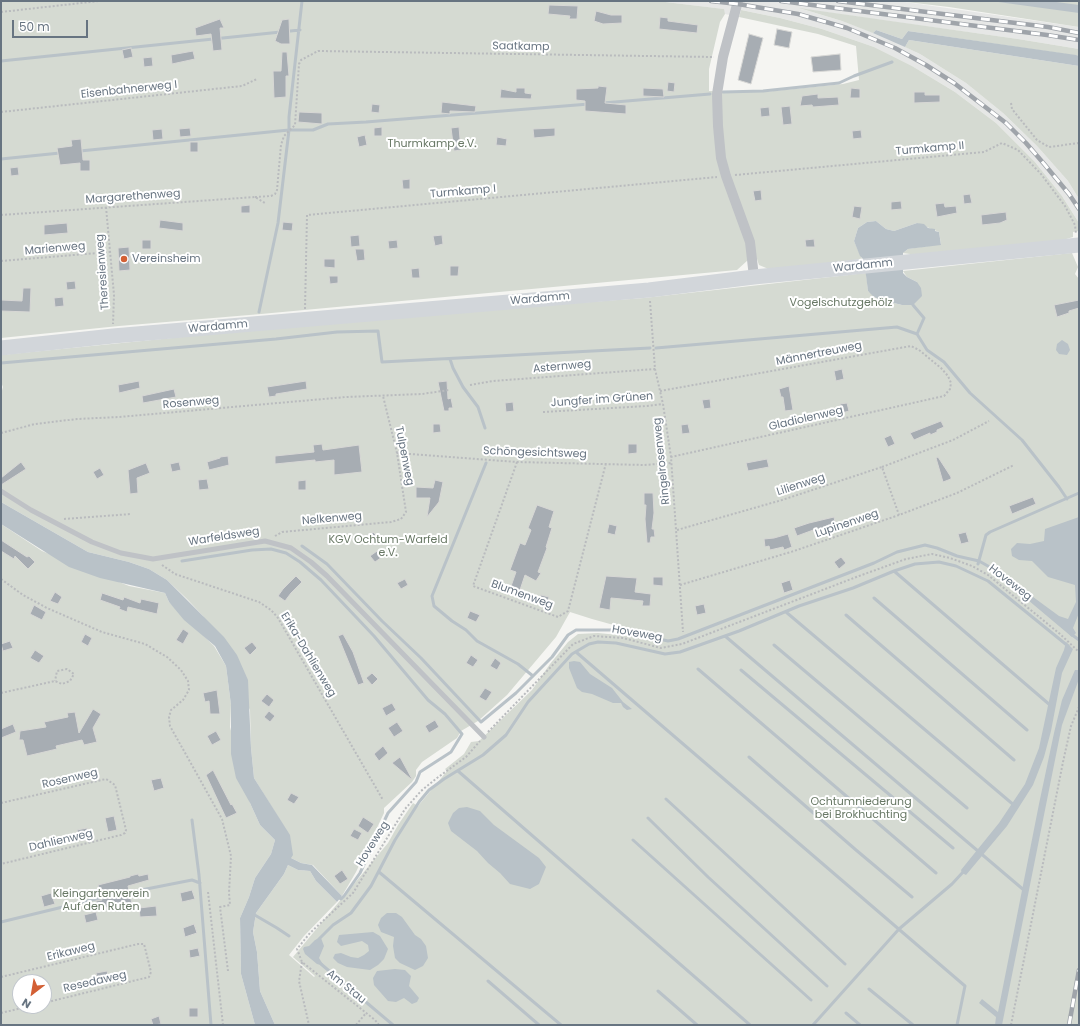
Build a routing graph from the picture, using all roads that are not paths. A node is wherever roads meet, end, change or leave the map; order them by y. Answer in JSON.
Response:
{"nodes":[{"id":1,"x":738,"y":1,"type":"edge"},
{"id":2,"x":1078,"y":246,"type":"edge"},
{"id":3,"x":754,"y":277,"type":"junction"},
{"id":4,"x":1,"y":348,"type":"edge"},
{"id":5,"x":1,"y":491,"type":"edge"},
{"id":6,"x":484,"y":737,"type":"road end"}],
"edges":[{"from":1,"to":3,"type":"street"},
{"from":2,"to":3,"type":"street","name":"Wardamm"},
{"from":3,"to":4,"type":"street","name":"Wardamm"},
{"from":5,"to":6,"type":"lane","name":"Warfeldsweg"}]}
